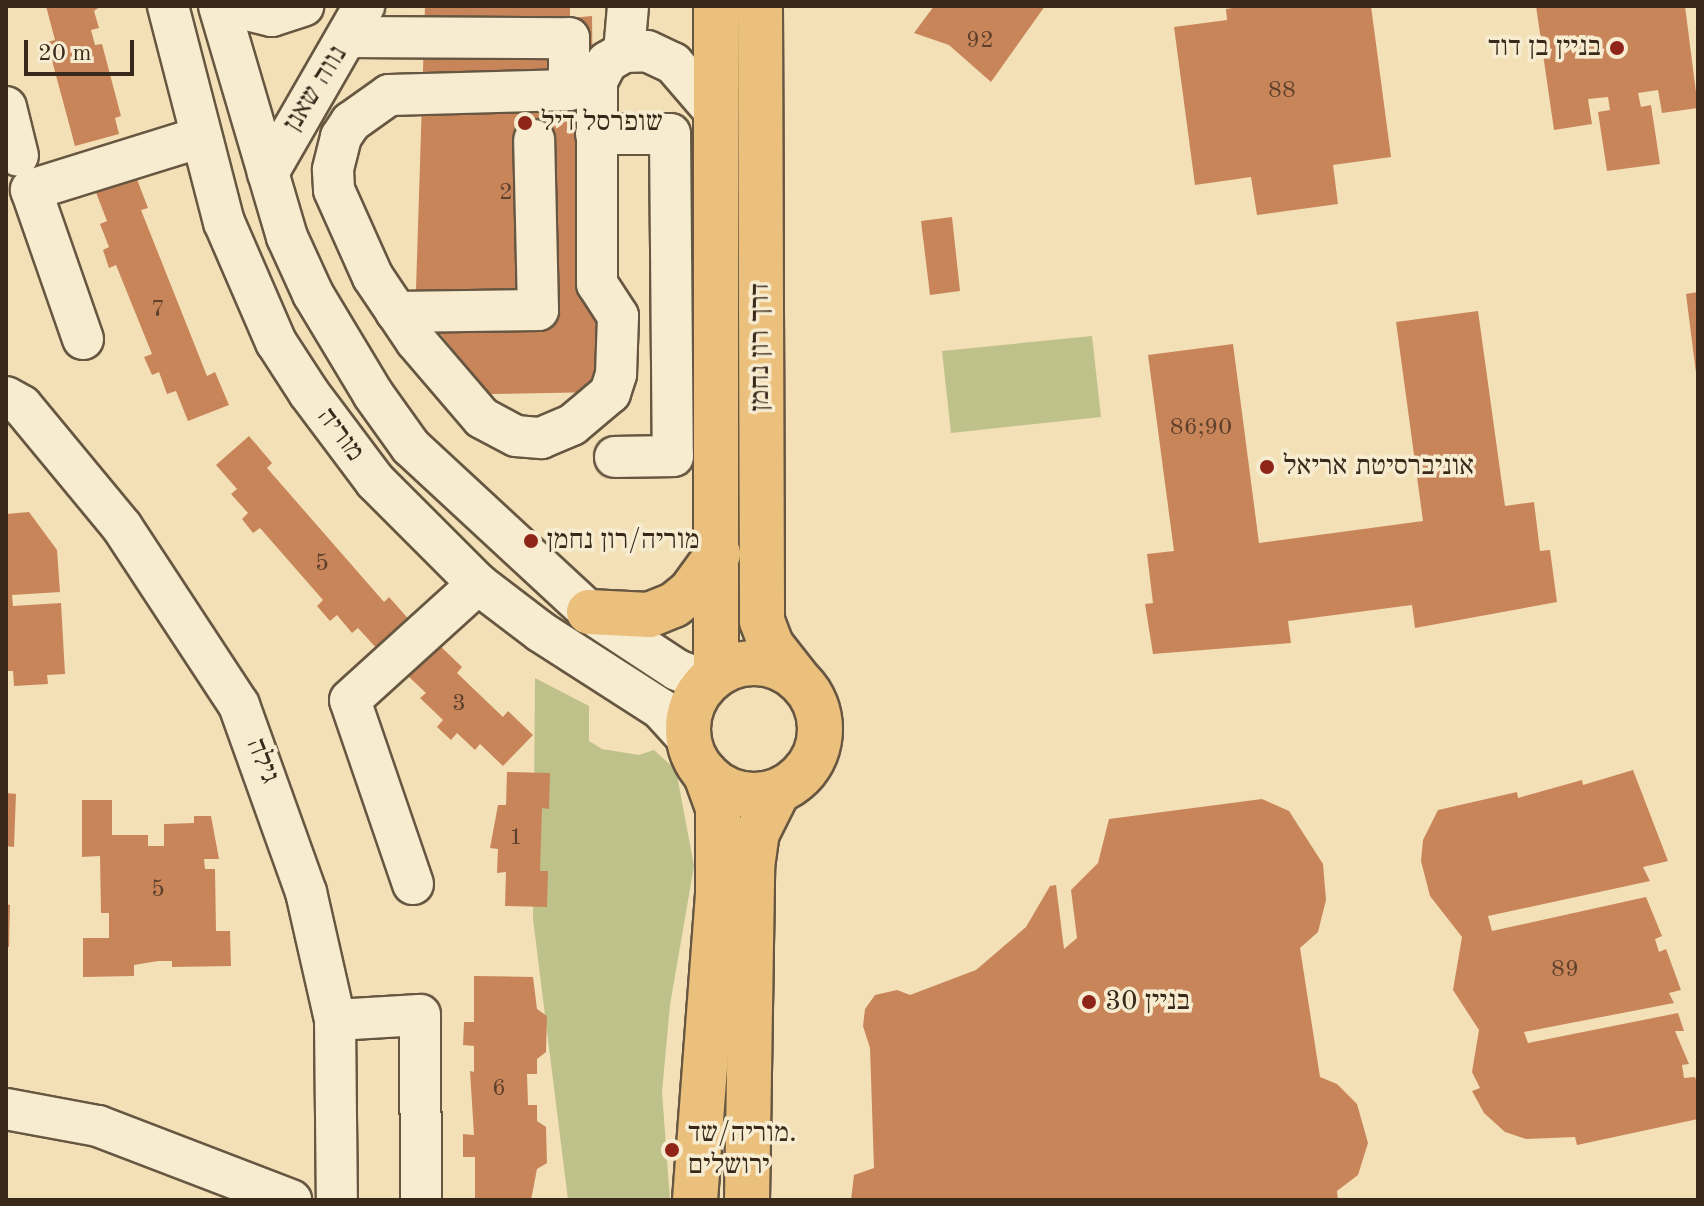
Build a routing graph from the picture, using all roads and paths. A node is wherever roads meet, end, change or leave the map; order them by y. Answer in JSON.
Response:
{"nodes":[{"id":1,"x":168,"y":6,"type":"edge"},
{"id":2,"x":219,"y":6,"type":"edge"},
{"id":3,"x":231,"y":6,"type":"edge"},
{"id":4,"x":303,"y":6,"type":"edge"},
{"id":5,"x":394,"y":6,"type":"edge"},
{"id":6,"x":628,"y":6,"type":"edge"},
{"id":7,"x":716,"y":6,"type":"edge"},
{"id":8,"x":760,"y":6,"type":"edge"},
{"id":9,"x":356,"y":21,"type":"edge"},
{"id":10,"x":434,"y":38,"type":"junction"},
{"id":11,"x":624,"y":52,"type":"junction"},
{"id":12,"x":6,"y":107,"type":"edge"},
{"id":13,"x":716,"y":113,"type":"junction"},
{"id":14,"x":596,"y":134,"type":"junction"},
{"id":15,"x":201,"y":137,"type":"junction"},
{"id":16,"x":534,"y":140,"type":"dead end"},
{"id":17,"x":18,"y":156,"type":"dead end"},
{"id":18,"x":268,"y":173,"type":"junction"},
{"id":19,"x":396,"y":312,"type":"junction"},
{"id":20,"x":83,"y":339,"type":"dead end"},
{"id":21,"x":6,"y":397,"type":"edge"},
{"id":22,"x":615,"y":457,"type":"dead end"},
{"id":23,"x":718,"y":554,"type":"junction"},
{"id":24,"x":478,"y":584,"type":"junction"},
{"id":25,"x":589,"y":612,"type":"junction"},
{"id":26,"x":712,"y":678,"type":"junction"},
{"id":27,"x":797,"y":678,"type":"junction"},
{"id":28,"x":697,"y":756,"type":"junction"},
{"id":29,"x":778,"y":791,"type":"junction"},
{"id":30,"x":413,"y":884,"type":"dead end"},
{"id":31,"x":335,"y":1020,"type":"junction"},
{"id":32,"x":6,"y":1109,"type":"edge"},
{"id":33,"x":291,"y":1200,"type":"edge"},
{"id":34,"x":337,"y":1200,"type":"edge"},
{"id":35,"x":421,"y":1200,"type":"edge"},
{"id":36,"x":695,"y":1200,"type":"edge"},
{"id":37,"x":747,"y":1200,"type":"edge"}],
"edges":[{"from":1,"to":15,"type":"street","name":"מוריה"},
{"from":2,"to":18,"type":"street","name":"מוריה"},
{"from":3,"to":4,"type":"street","name":"נווה שאנן"},
{"from":5,"to":10,"type":"street"},
{"from":6,"to":11,"type":"street"},
{"from":7,"to":13,"type":"main road","name":"דרך רון נחמן"},
{"from":8,"to":27,"type":"main road","name":"דרך רון נחמן"},
{"from":9,"to":10,"type":"street"},
{"from":9,"to":18,"type":"street","name":"נווה שאנן"},
{"from":10,"to":19,"type":"street"},
{"from":11,"to":13,"type":"street"},
{"from":11,"to":14,"type":"street"},
{"from":12,"to":17,"type":"street"},
{"from":13,"to":23,"type":"main road","name":"דרך רון נחמן"},
{"from":14,"to":19,"type":"street"},
{"from":14,"to":22,"type":"street"},
{"from":15,"to":20,"type":"street"},
{"from":15,"to":24,"type":"street","name":"מוריה"},
{"from":16,"to":19,"type":"street"},
{"from":18,"to":25,"type":"street","name":"מוריה"},
{"from":21,"to":31,"type":"street","name":"גילה"},
{"from":23,"to":25,"type":"main road"},
{"from":23,"to":26,"type":"main road","name":"דרך רון נחמן"},
{"from":24,"to":28,"type":"street","name":"מוריה"},
{"from":24,"to":30,"type":"street"},
{"from":25,"to":26,"type":"street","name":"מוריה"},
{"from":26,"to":27,"type":"main road"},
{"from":26,"to":28,"type":"main road"},
{"from":27,"to":29,"type":"main road"},
{"from":28,"to":29,"type":"main road"},
{"from":28,"to":36,"type":"main road"},
{"from":29,"to":37,"type":"main road"},
{"from":31,"to":34,"type":"street","name":"גילה"},
{"from":31,"to":35,"type":"street"},
{"from":32,"to":33,"type":"street"}]}
